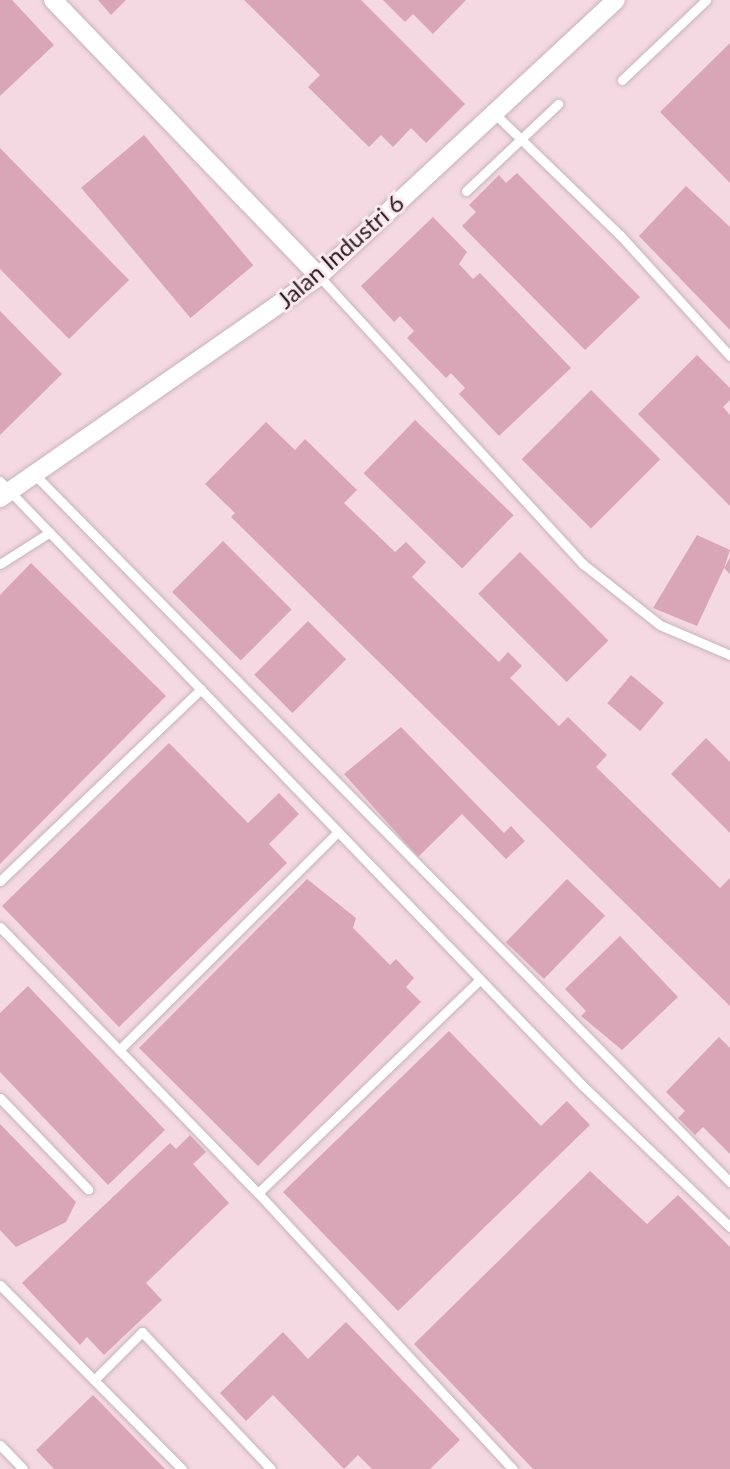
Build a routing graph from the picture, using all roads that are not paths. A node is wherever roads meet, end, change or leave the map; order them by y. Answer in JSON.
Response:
{"nodes":[{"id":1,"x":53,"y":0,"type":"edge"},
{"id":2,"x":616,"y":0,"type":"edge"},
{"id":3,"x":706,"y":0,"type":"edge"},
{"id":4,"x":622,"y":80,"type":"dead end"},
{"id":5,"x":558,"y":104,"type":"dead end"},
{"id":6,"x":494,"y":113,"type":"junction"},
{"id":7,"x":521,"y":140,"type":"junction"},
{"id":8,"x":466,"y":191,"type":"dead end"},
{"id":9,"x":319,"y":276,"type":"junction"},
{"id":10,"x":730,"y":356,"type":"edge"},
{"id":11,"x":37,"y":477,"type":"junction"},
{"id":12,"x":4,"y":490,"type":"edge"},
{"id":13,"x":50,"y":532,"type":"junction"},
{"id":14,"x":0,"y":564,"type":"edge"},
{"id":15,"x":730,"y":655,"type":"edge"},
{"id":16,"x":201,"y":689,"type":"junction"},
{"id":17,"x":338,"y":832,"type":"junction"},
{"id":18,"x":0,"y":881,"type":"edge"},
{"id":19,"x":0,"y":927,"type":"edge"},
{"id":20,"x":480,"y":979,"type":"junction"},
{"id":21,"x":119,"y":1050,"type":"junction"},
{"id":22,"x":0,"y":1098,"type":"edge"},
{"id":23,"x":730,"y":1182,"type":"edge"},
{"id":24,"x":88,"y":1189,"type":"dead end"},
{"id":25,"x":258,"y":1193,"type":"junction"},
{"id":26,"x":730,"y":1227,"type":"edge"},
{"id":27,"x":0,"y":1285,"type":"edge"},
{"id":28,"x":94,"y":1380,"type":"junction"},
{"id":29,"x":0,"y":1445,"type":"edge"},
{"id":30,"x":23,"y":1469,"type":"edge"},
{"id":31,"x":182,"y":1469,"type":"edge"},
{"id":32,"x":271,"y":1469,"type":"edge"},
{"id":33,"x":513,"y":1469,"type":"edge"}],
"edges":[{"from":1,"to":9,"type":"street"},
{"from":2,"to":6,"type":"street","name":"Jalan Industri 6"},
{"from":3,"to":4,"type":"lane"},
{"from":5,"to":7,"type":"lane"},
{"from":6,"to":7,"type":"lane"},
{"from":6,"to":9,"type":"street","name":"Jalan Industri 6"},
{"from":7,"to":8,"type":"lane"},
{"from":7,"to":10,"type":"lane"},
{"from":9,"to":11,"type":"street","name":"Jalan Industri 6"},
{"from":9,"to":15,"type":"lane"},
{"from":11,"to":12,"type":"street","name":"Jalan Industri 6"},
{"from":11,"to":23,"type":"lane"},
{"from":12,"to":13,"type":"lane"},
{"from":13,"to":14,"type":"lane"},
{"from":13,"to":16,"type":"lane"},
{"from":16,"to":17,"type":"lane"},
{"from":16,"to":18,"type":"lane"},
{"from":17,"to":20,"type":"lane"},
{"from":17,"to":21,"type":"lane"},
{"from":19,"to":21,"type":"lane"},
{"from":20,"to":25,"type":"lane"},
{"from":20,"to":26,"type":"lane"},
{"from":21,"to":25,"type":"lane"},
{"from":22,"to":24,"type":"lane"},
{"from":25,"to":33,"type":"lane"},
{"from":27,"to":28,"type":"lane"},
{"from":28,"to":31,"type":"lane"},
{"from":28,"to":32,"type":"lane"},
{"from":29,"to":30,"type":"lane"}]}
